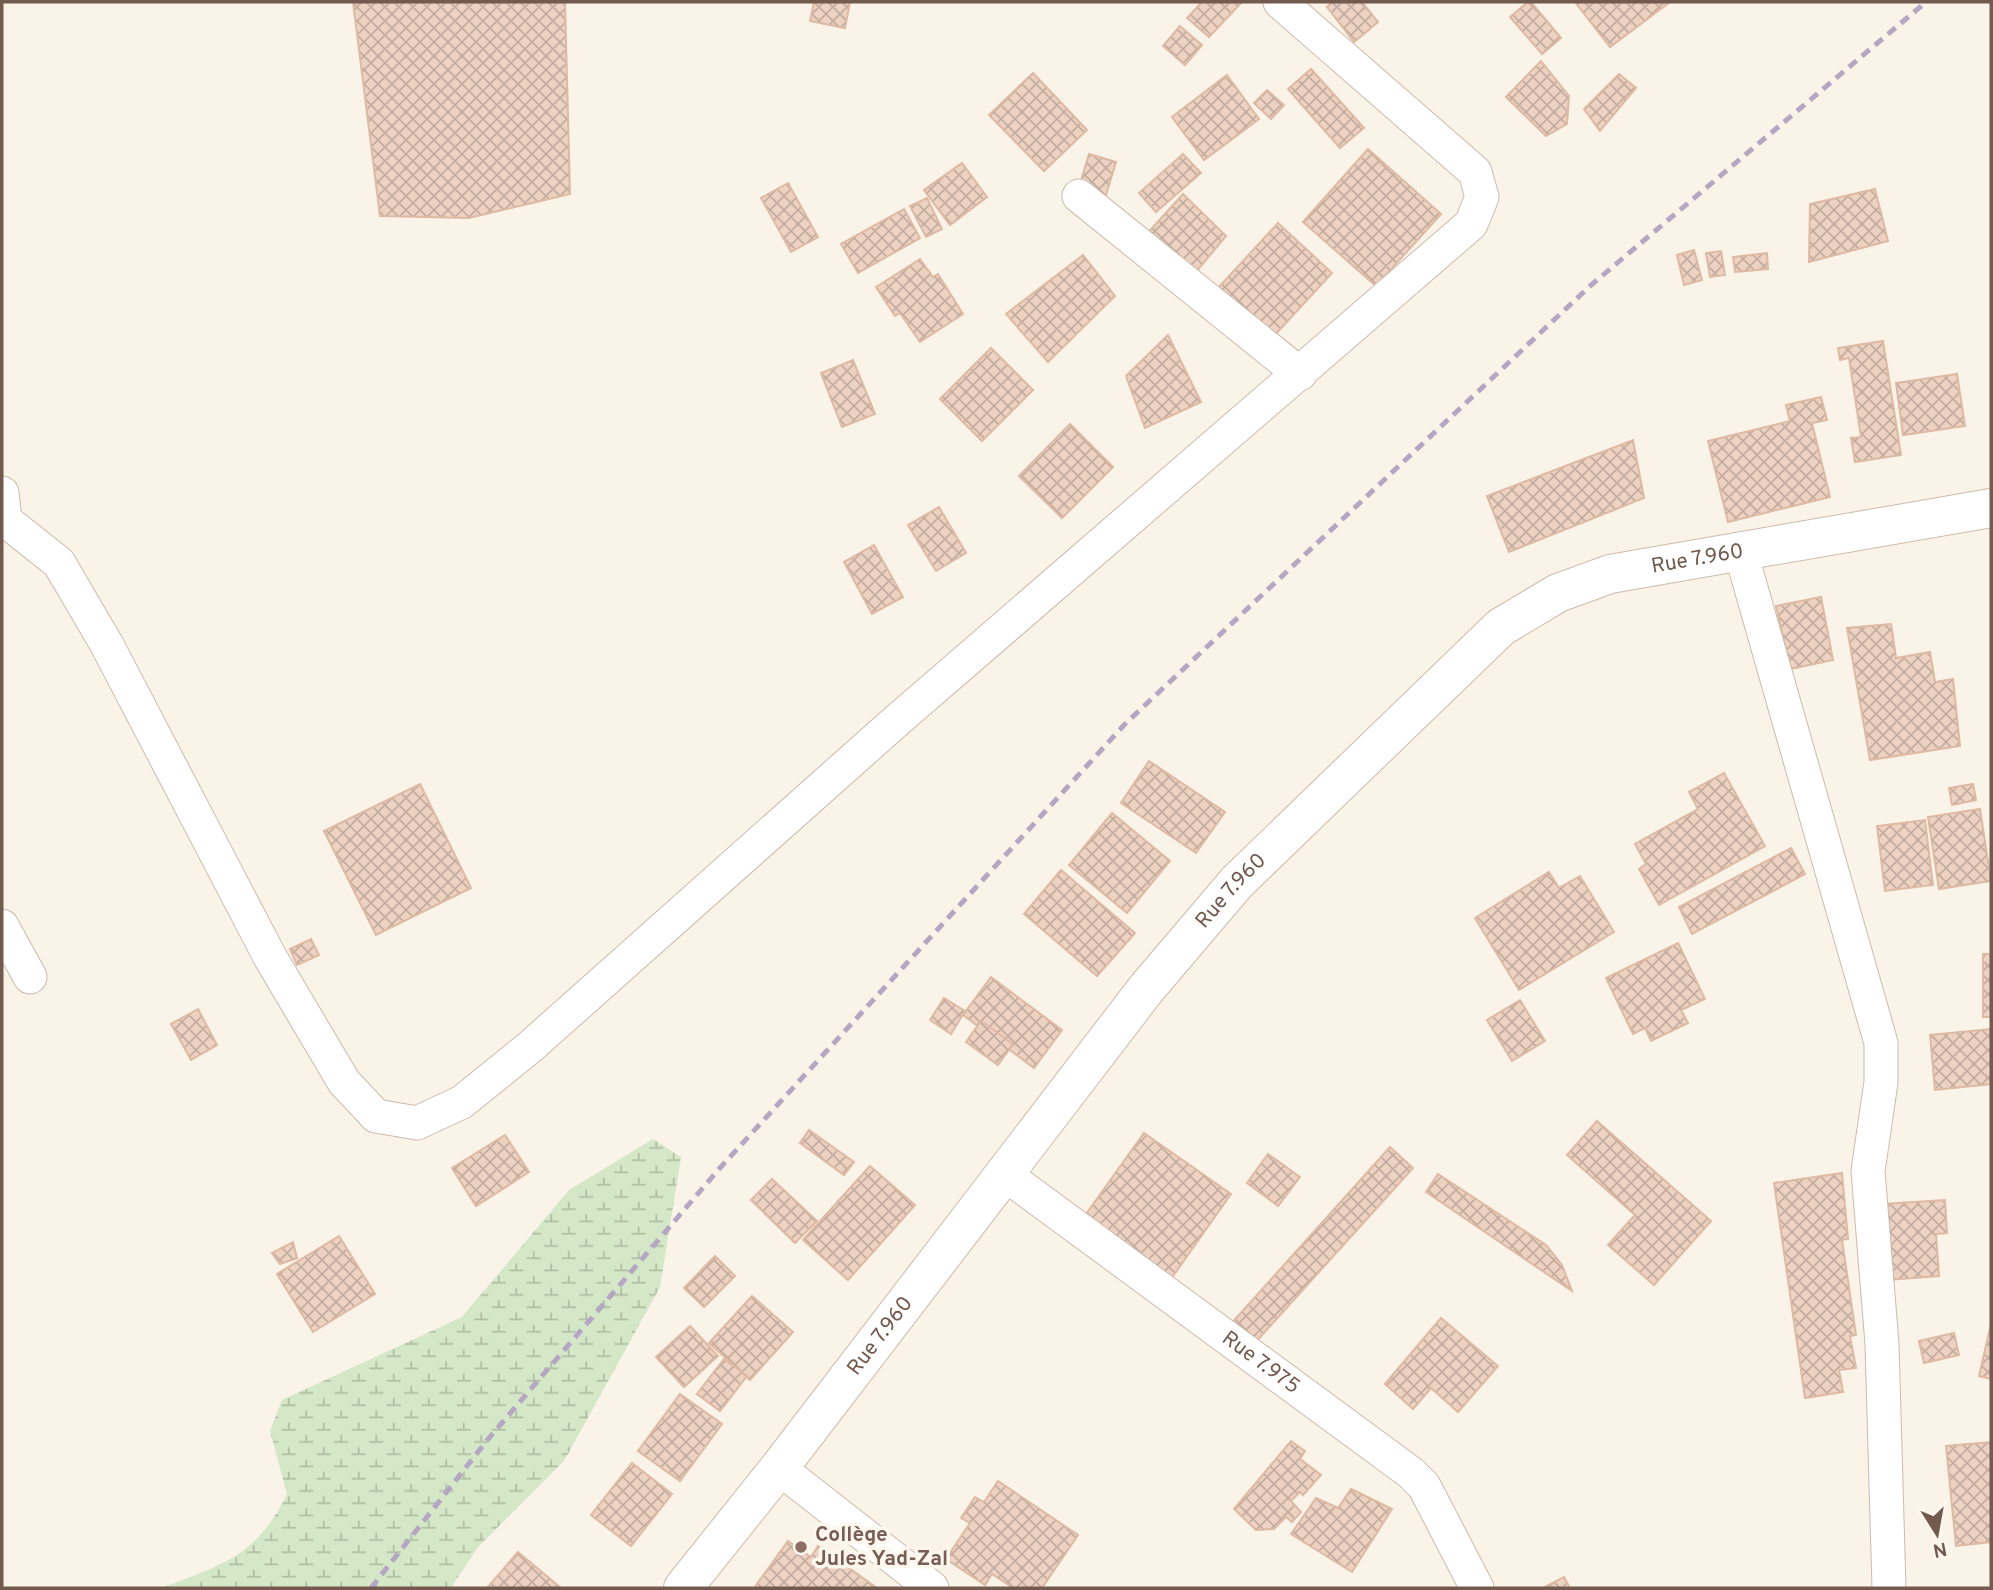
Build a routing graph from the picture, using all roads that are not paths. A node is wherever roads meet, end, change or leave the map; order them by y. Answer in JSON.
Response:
{"nodes":[{"id":1,"x":1280,"y":2,"type":"edge"},
{"id":2,"x":1079,"y":196,"type":"dead end"},
{"id":3,"x":1300,"y":374,"type":"junction"},
{"id":4,"x":1991,"y":508,"type":"edge"},
{"id":5,"x":3,"y":516,"type":"edge"},
{"id":6,"x":1741,"y":553,"type":"junction"},
{"id":7,"x":2,"y":926,"type":"edge"},
{"id":8,"x":30,"y":977,"type":"dead end"},
{"id":9,"x":1003,"y":1173,"type":"junction"},
{"id":10,"x":779,"y":1468,"type":"junction"},
{"id":11,"x":683,"y":1588,"type":"edge"},
{"id":12,"x":932,"y":1588,"type":"edge"},
{"id":13,"x":1477,"y":1588,"type":"edge"},
{"id":14,"x":1889,"y":1588,"type":"edge"}],
"edges":[{"from":1,"to":3,"type":"street"},
{"from":2,"to":3,"type":"street"},
{"from":3,"to":5,"type":"street"},
{"from":4,"to":6,"type":"street","name":"Rue 7.960"},
{"from":6,"to":9,"type":"street","name":"Rue 7.960"},
{"from":6,"to":14,"type":"street"},
{"from":7,"to":8,"type":"street"},
{"from":9,"to":10,"type":"street","name":"Rue 7.960"},
{"from":9,"to":13,"type":"street","name":"Rue 7.975"},
{"from":10,"to":11,"type":"street","name":"Rue 7.960"},
{"from":10,"to":12,"type":"street"}]}
